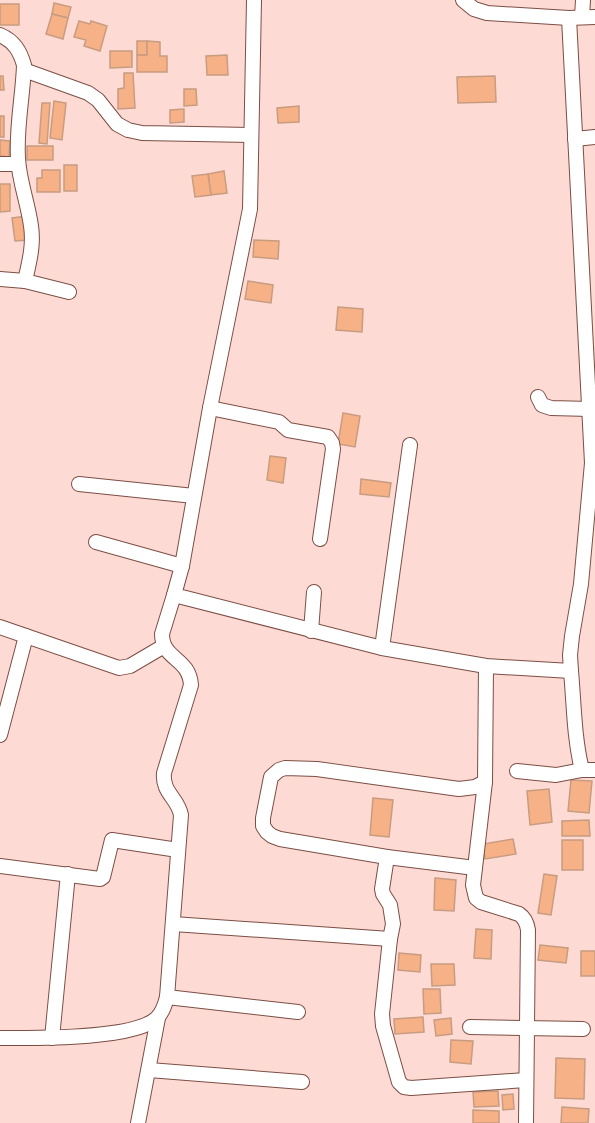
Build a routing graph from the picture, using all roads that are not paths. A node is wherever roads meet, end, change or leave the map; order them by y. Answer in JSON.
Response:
{"nodes":[{"id":1,"x":254,"y":0,"type":"edge"},
{"id":2,"x":463,"y":0,"type":"edge"},
{"id":3,"x":583,"y":0,"type":"edge"},
{"id":4,"x":582,"y":18,"type":"edge"},
{"id":5,"x":0,"y":35,"type":"edge"},
{"id":6,"x":24,"y":70,"type":"junction"},
{"id":7,"x":251,"y":135,"type":"junction"},
{"id":8,"x":595,"y":137,"type":"edge"},
{"id":9,"x":575,"y":139,"type":"junction"},
{"id":10,"x":0,"y":164,"type":"edge"},
{"id":11,"x":18,"y":164,"type":"junction"},
{"id":12,"x":595,"y":220,"type":"edge"},
{"id":13,"x":580,"y":221,"type":"junction"},
{"id":14,"x":0,"y":279,"type":"edge"},
{"id":15,"x":25,"y":282,"type":"junction"},
{"id":16,"x":69,"y":292,"type":"dead end"},
{"id":17,"x":591,"y":366,"type":"edge"},
{"id":18,"x":538,"y":397,"type":"dead end"},
{"id":19,"x":210,"y":408,"type":"junction"},
{"id":20,"x":590,"y":409,"type":"junction"},
{"id":21,"x":410,"y":445,"type":"dead end"},
{"id":22,"x":79,"y":484,"type":"dead end"},
{"id":23,"x":194,"y":496,"type":"junction"},
{"id":24,"x":320,"y":539,"type":"dead end"},
{"id":25,"x":96,"y":542,"type":"dead end"},
{"id":26,"x":182,"y":566,"type":"junction"},
{"id":27,"x":595,"y":583,"type":"edge"},
{"id":28,"x":580,"y":584,"type":"junction"},
{"id":29,"x":314,"y":592,"type":"dead end"},
{"id":30,"x":174,"y":595,"type":"junction"},
{"id":31,"x":0,"y":627,"type":"edge"},
{"id":32,"x":311,"y":631,"type":"junction"},
{"id":33,"x":26,"y":636,"type":"junction"},
{"id":34,"x":164,"y":646,"type":"junction"},
{"id":35,"x":382,"y":648,"type":"junction"},
{"id":36,"x":486,"y":666,"type":"junction"},
{"id":37,"x":572,"y":671,"type":"junction"},
{"id":38,"x":0,"y":735,"type":"edge"},
{"id":39,"x":588,"y":770,"type":"edge"},
{"id":40,"x":517,"y":771,"type":"dead end"},
{"id":41,"x":485,"y":782,"type":"junction"},
{"id":42,"x":178,"y":850,"type":"junction"},
{"id":43,"x":387,"y":857,"type":"junction"},
{"id":44,"x":0,"y":866,"type":"edge"},
{"id":45,"x":475,"y":868,"type":"junction"},
{"id":46,"x":69,"y":874,"type":"junction"},
{"id":47,"x":172,"y":924,"type":"junction"},
{"id":48,"x":390,"y":939,"type":"junction"},
{"id":49,"x":167,"y":998,"type":"junction"},
{"id":50,"x":298,"y":1012,"type":"dead end"},
{"id":51,"x":158,"y":1018,"type":"junction"},
{"id":52,"x":470,"y":1027,"type":"dead end"},
{"id":53,"x":528,"y":1028,"type":"junction"},
{"id":54,"x":583,"y":1029,"type":"dead end"},
{"id":55,"x":0,"y":1038,"type":"edge"},
{"id":56,"x":52,"y":1038,"type":"junction"},
{"id":57,"x":149,"y":1070,"type":"junction"},
{"id":58,"x":526,"y":1080,"type":"junction"},
{"id":59,"x":302,"y":1082,"type":"dead end"},
{"id":60,"x":138,"y":1123,"type":"edge"},
{"id":61,"x":526,"y":1123,"type":"edge"}],
"edges":[{"from":1,"to":7,"type":"street"},
{"from":2,"to":4,"type":"street"},
{"from":3,"to":4,"type":"street"},
{"from":4,"to":9,"type":"street"},
{"from":5,"to":6,"type":"street"},
{"from":6,"to":7,"type":"street"},
{"from":6,"to":11,"type":"street"},
{"from":7,"to":19,"type":"street"},
{"from":8,"to":9,"type":"street"},
{"from":9,"to":13,"type":"street"},
{"from":10,"to":11,"type":"street"},
{"from":11,"to":15,"type":"street"},
{"from":12,"to":13,"type":"street"},
{"from":13,"to":17,"type":"street"},
{"from":14,"to":15,"type":"street"},
{"from":15,"to":16,"type":"street"},
{"from":17,"to":20,"type":"street"},
{"from":18,"to":20,"type":"street"},
{"from":19,"to":23,"type":"street"},
{"from":19,"to":24,"type":"street"},
{"from":20,"to":28,"type":"street"},
{"from":21,"to":35,"type":"street"},
{"from":22,"to":23,"type":"street"},
{"from":23,"to":26,"type":"street"},
{"from":25,"to":26,"type":"street"},
{"from":26,"to":30,"type":"street"},
{"from":27,"to":28,"type":"street"},
{"from":28,"to":37,"type":"street"},
{"from":29,"to":32,"type":"street"},
{"from":30,"to":32,"type":"street"},
{"from":30,"to":34,"type":"street"},
{"from":31,"to":33,"type":"street"},
{"from":32,"to":35,"type":"street"},
{"from":33,"to":34,"type":"street"},
{"from":33,"to":38,"type":"street"},
{"from":34,"to":42,"type":"street"},
{"from":35,"to":36,"type":"street"},
{"from":36,"to":37,"type":"street"},
{"from":36,"to":41,"type":"street"},
{"from":37,"to":39,"type":"street"},
{"from":39,"to":40,"type":"street"},
{"from":41,"to":43,"type":"street"},
{"from":41,"to":45,"type":"street"},
{"from":42,"to":46,"type":"street"},
{"from":42,"to":47,"type":"street"},
{"from":43,"to":45,"type":"street"},
{"from":43,"to":48,"type":"street"},
{"from":44,"to":46,"type":"street"},
{"from":45,"to":53,"type":"street"},
{"from":46,"to":56,"type":"street"},
{"from":47,"to":48,"type":"street"},
{"from":47,"to":49,"type":"street"},
{"from":48,"to":58,"type":"street"},
{"from":49,"to":50,"type":"street"},
{"from":49,"to":51,"type":"street"},
{"from":51,"to":56,"type":"street"},
{"from":51,"to":57,"type":"street"},
{"from":52,"to":53,"type":"street"},
{"from":53,"to":54,"type":"street"},
{"from":53,"to":58,"type":"street"},
{"from":55,"to":56,"type":"street"},
{"from":57,"to":59,"type":"street"},
{"from":57,"to":60,"type":"street"},
{"from":58,"to":61,"type":"street"}]}
